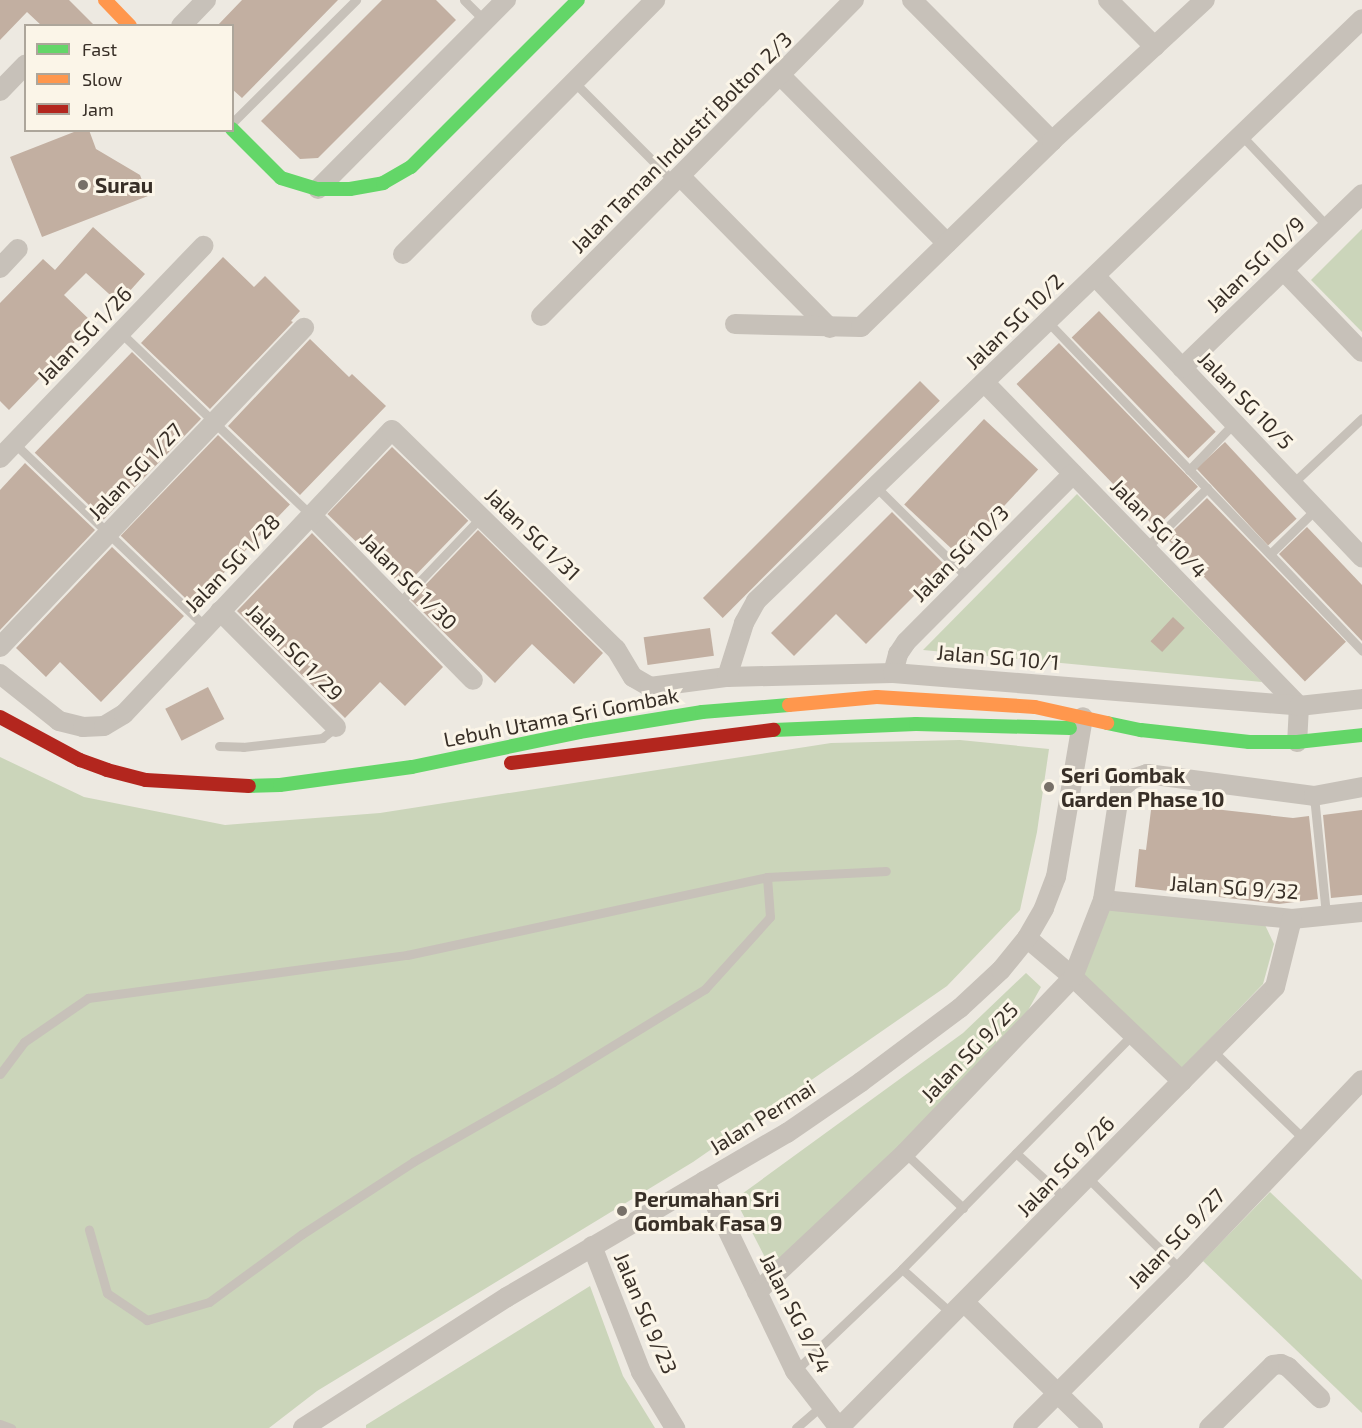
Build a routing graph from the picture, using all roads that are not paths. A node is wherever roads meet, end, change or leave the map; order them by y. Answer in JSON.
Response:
{"nodes":[{"id":1,"x":105,"y":0,"type":"edge"},
{"id":2,"x":206,"y":0,"type":"edge"},
{"id":3,"x":356,"y":0,"type":"edge"},
{"id":4,"x":464,"y":0,"type":"edge"},
{"id":5,"x":506,"y":0,"type":"edge"},
{"id":6,"x":578,"y":0,"type":"edge"},
{"id":7,"x":655,"y":0,"type":"edge"},
{"id":8,"x":854,"y":0,"type":"edge"},
{"id":9,"x":1108,"y":0,"type":"edge"},
{"id":10,"x":1205,"y":0,"type":"edge"},
{"id":11,"x":915,"y":1,"type":"edge"},
{"id":12,"x":1362,"y":19,"type":"edge"},
{"id":13,"x":485,"y":21,"type":"junction"},
{"id":14,"x":128,"y":24,"type":"edge"},
{"id":15,"x":183,"y":24,"type":"edge"},
{"id":16,"x":1155,"y":46,"type":"junction"},
{"id":17,"x":24,"y":66,"type":"edge"},
{"id":18,"x":780,"y":75,"type":"junction"},
{"id":19,"x":574,"y":82,"type":"junction"},
{"id":20,"x":0,"y":91,"type":"edge"},
{"id":21,"x":234,"y":121,"type":"edge"},
{"id":22,"x":234,"y":131,"type":"edge"},
{"id":23,"x":1242,"y":136,"type":"junction"},
{"id":24,"x":1052,"y":141,"type":"junction"},
{"id":25,"x":678,"y":180,"type":"junction"},
{"id":26,"x":318,"y":189,"type":"junction"},
{"id":27,"x":1362,"y":194,"type":"edge"},
{"id":28,"x":1328,"y":227,"type":"junction"},
{"id":29,"x":947,"y":243,"type":"junction"},
{"id":30,"x":203,"y":246,"type":"dead end"},
{"id":31,"x":18,"y":249,"type":"dead end"},
{"id":32,"x":403,"y":254,"type":"dead end"},
{"id":33,"x":0,"y":268,"type":"edge"},
{"id":34,"x":1284,"y":271,"type":"junction"},
{"id":35,"x":1095,"y":276,"type":"junction"},
{"id":36,"x":542,"y":316,"type":"dead end"},
{"id":37,"x":1048,"y":322,"type":"junction"},
{"id":38,"x":735,"y":324,"type":"dead end"},
{"id":39,"x":304,"y":328,"type":"dead end"},
{"id":40,"x":830,"y":328,"type":"junction"},
{"id":41,"x":120,"y":332,"type":"junction"},
{"id":42,"x":1362,"y":352,"type":"edge"},
{"id":43,"x":1182,"y":368,"type":"junction"},
{"id":44,"x":985,"y":382,"type":"junction"},
{"id":45,"x":1362,"y":418,"type":"edge"},
{"id":46,"x":215,"y":423,"type":"junction"},
{"id":47,"x":1234,"y":423,"type":"junction"},
{"id":48,"x":392,"y":430,"type":"joint"},
{"id":49,"x":7,"y":450,"type":"edge"},
{"id":50,"x":1189,"y":470,"type":"junction"},
{"id":51,"x":1073,"y":474,"type":"junction"},
{"id":52,"x":1292,"y":483,"type":"junction"},
{"id":53,"x":875,"y":486,"type":"junction"},
{"id":54,"x":1207,"y":488,"type":"junction"},
{"id":55,"x":1316,"y":509,"type":"junction"},
{"id":56,"x":311,"y":515,"type":"junction"},
{"id":57,"x":481,"y":517,"type":"junction"},
{"id":58,"x":108,"y":534,"type":"junction"},
{"id":59,"x":1145,"y":549,"type":"junction"},
{"id":60,"x":1270,"y":554,"type":"junction"},
{"id":61,"x":1362,"y":557,"type":"edge"},
{"id":62,"x":968,"y":578,"type":"junction"},
{"id":63,"x":398,"y":604,"type":"junction"},
{"id":64,"x":219,"y":611,"type":"junction"},
{"id":65,"x":205,"y":626,"type":"junction"},
{"id":66,"x":0,"y":647,"type":"edge"},
{"id":67,"x":1362,"y":651,"type":"edge"},
{"id":68,"x":893,"y":673,"type":"junction"},
{"id":69,"x":0,"y":674,"type":"edge"},
{"id":70,"x":727,"y":676,"type":"junction"},
{"id":71,"x":633,"y":677,"type":"joint"},
{"id":72,"x":473,"y":680,"type":"dead end"},
{"id":73,"x":1362,"y":699,"type":"edge"},
{"id":74,"x":1299,"y":706,"type":"junction"},
{"id":75,"x":0,"y":717,"type":"edge"},
{"id":76,"x":1082,"y":723,"type":"junction"},
{"id":77,"x":336,"y":727,"type":"joint"},
{"id":78,"x":1362,"y":735,"type":"edge"},
{"id":79,"x":1297,"y":742,"type":"junction"},
{"id":80,"x":219,"y":746,"type":"dead end"},
{"id":81,"x":500,"y":765,"type":"dead end"},
{"id":82,"x":1362,"y":787,"type":"edge"},
{"id":83,"x":1314,"y":796,"type":"junction"},
{"id":84,"x":300,"y":797,"type":"dead end"},
{"id":85,"x":235,"y":800,"type":"dead end"},
{"id":86,"x":886,"y":872,"type":"dead end"},
{"id":87,"x":767,"y":877,"type":"junction"},
{"id":88,"x":1103,"y":900,"type":"junction"},
{"id":89,"x":1362,"y":912,"type":"edge"},
{"id":90,"x":1326,"y":914,"type":"junction"},
{"id":91,"x":1292,"y":919,"type":"junction"},
{"id":92,"x":1027,"y":939,"type":"junction"},
{"id":93,"x":1073,"y":977,"type":"junction"},
{"id":94,"x":1133,"y":1034,"type":"junction"},
{"id":95,"x":1213,"y":1051,"type":"junction"},
{"id":96,"x":0,"y":1074,"type":"edge"},
{"id":97,"x":1362,"y":1080,"type":"edge"},
{"id":98,"x":1182,"y":1081,"type":"junction"},
{"id":99,"x":1305,"y":1140,"type":"junction"},
{"id":100,"x":906,"y":1153,"type":"junction"},
{"id":101,"x":1016,"y":1154,"type":"junction"},
{"id":102,"x":1088,"y":1178,"type":"junction"},
{"id":103,"x":704,"y":1181,"type":"junction"},
{"id":104,"x":1066,"y":1199,"type":"junction"},
{"id":105,"x":963,"y":1208,"type":"junction"},
{"id":106,"x":89,"y":1230,"type":"dead end"},
{"id":107,"x":592,"y":1246,"type":"junction"},
{"id":108,"x":902,"y":1269,"type":"junction"},
{"id":109,"x":1181,"y":1269,"type":"junction"},
{"id":110,"x":757,"y":1292,"type":"junction"},
{"id":111,"x":959,"y":1309,"type":"junction"},
{"id":112,"x":795,"y":1371,"type":"junction"},
{"id":113,"x":1057,"y":1393,"type":"junction"},
{"id":114,"x":1320,"y":1398,"type":"dead end"},
{"id":115,"x":821,"y":1406,"type":"junction"},
{"id":116,"x":0,"y":1424,"type":"edge"},
{"id":117,"x":316,"y":1424,"type":"edge"},
{"id":118,"x":10,"y":1428,"type":"edge"},
{"id":119,"x":675,"y":1428,"type":"edge"},
{"id":120,"x":796,"y":1428,"type":"edge"},
{"id":121,"x":839,"y":1428,"type":"edge"},
{"id":122,"x":1023,"y":1428,"type":"edge"},
{"id":123,"x":1093,"y":1428,"type":"edge"},
{"id":124,"x":1209,"y":1428,"type":"edge"}],
"edges":[{"from":1,"to":14,"type":"street"},
{"from":2,"to":15,"type":"street"},
{"from":3,"to":21,"type":"lane"},
{"from":4,"to":13,"type":"lane"},
{"from":5,"to":13,"type":"street"},
{"from":6,"to":26,"type":"street"},
{"from":7,"to":19,"type":"street"},
{"from":8,"to":18,"type":"street","name":"Jalan Taman Industri Bolton 2/3"},
{"from":9,"to":16,"type":"street"},
{"from":10,"to":16,"type":"street"},
{"from":11,"to":24,"type":"street"},
{"from":12,"to":23,"type":"street","name":"Jalan SG 10/2"},
{"from":13,"to":26,"type":"street"},
{"from":16,"to":24,"type":"street"},
{"from":17,"to":20,"type":"street"},
{"from":18,"to":25,"type":"street","name":"Jalan Taman Industri Bolton 2/3"},
{"from":18,"to":29,"type":"street"},
{"from":19,"to":25,"type":"lane"},
{"from":19,"to":32,"type":"street"},
{"from":22,"to":26,"type":"street"},
{"from":23,"to":28,"type":"lane"},
{"from":23,"to":35,"type":"street","name":"Jalan SG 10/2"},
{"from":24,"to":29,"type":"street"},
{"from":25,"to":36,"type":"street","name":"Jalan Taman Industri Bolton 2/3"},
{"from":25,"to":40,"type":"street"},
{"from":27,"to":28,"type":"street","name":"Jalan SG 10/9"},
{"from":28,"to":34,"type":"street","name":"Jalan SG 10/9"},
{"from":29,"to":40,"type":"street"},
{"from":30,"to":41,"type":"street","name":"Jalan SG 1/26"},
{"from":31,"to":33,"type":"street"},
{"from":34,"to":42,"type":"street"},
{"from":34,"to":43,"type":"street","name":"Jalan SG 10/9"},
{"from":35,"to":37,"type":"street","name":"Jalan SG 10/2"},
{"from":35,"to":43,"type":"street","name":"Jalan SG 10/5"},
{"from":37,"to":44,"type":"street","name":"Jalan SG 10/2"},
{"from":37,"to":50,"type":"lane"},
{"from":38,"to":40,"type":"street"},
{"from":39,"to":46,"type":"street","name":"Jalan SG 1/27"},
{"from":41,"to":46,"type":"lane"},
{"from":41,"to":49,"type":"street","name":"Jalan SG 1/26"},
{"from":43,"to":47,"type":"street","name":"Jalan SG 10/5"},
{"from":44,"to":51,"type":"street","name":"Jalan SG 10/4"},
{"from":44,"to":53,"type":"street","name":"Jalan SG 10/2"},
{"from":45,"to":52,"type":"lane"},
{"from":46,"to":56,"type":"lane"},
{"from":46,"to":58,"type":"street","name":"Jalan SG 1/27"},
{"from":47,"to":50,"type":"lane"},
{"from":47,"to":52,"type":"street","name":"Jalan SG 10/5"},
{"from":48,"to":56,"type":"street","name":"Jalan SG 1/28"},
{"from":48,"to":57,"type":"street","name":"Jalan SG 1/31"},
{"from":49,"to":58,"type":"lane"},
{"from":50,"to":54,"type":"lane"},
{"from":51,"to":59,"type":"street","name":"Jalan SG 10/4"},
{"from":51,"to":62,"type":"street","name":"Jalan SG 10/3"},
{"from":52,"to":55,"type":"street","name":"Jalan SG 10/5"},
{"from":53,"to":62,"type":"lane"},
{"from":53,"to":70,"type":"street","name":"Jalan SG 10/2"},
{"from":54,"to":59,"type":"lane"},
{"from":54,"to":60,"type":"lane"},
{"from":55,"to":60,"type":"lane"},
{"from":55,"to":61,"type":"street","name":"Jalan SG 10/5"},
{"from":56,"to":63,"type":"street","name":"Jalan SG 1/30"},
{"from":56,"to":64,"type":"street","name":"Jalan SG 1/28"},
{"from":57,"to":63,"type":"lane"},
{"from":57,"to":71,"type":"street","name":"Jalan SG 1/31"},
{"from":58,"to":65,"type":"lane"},
{"from":58,"to":66,"type":"street","name":"Jalan SG 1/27"},
{"from":59,"to":74,"type":"street","name":"Jalan SG 10/4"},
{"from":60,"to":67,"type":"lane"},
{"from":62,"to":68,"type":"street","name":"Jalan SG 10/3"},
{"from":63,"to":72,"type":"street","name":"Jalan SG 1/30"},
{"from":64,"to":65,"type":"street","name":"Jalan SG 1/28"},
{"from":64,"to":77,"type":"street","name":"Jalan SG 1/29"},
{"from":65,"to":69,"type":"street","name":"Jalan SG 1/28"},
{"from":68,"to":70,"type":"street","name":"Jalan SG 10/1"},
{"from":68,"to":74,"type":"street","name":"Jalan SG 10/1"},
{"from":70,"to":71,"type":"street","name":"Jalan SG 10/1"},
{"from":73,"to":74,"type":"street","name":"Jalan SG 10/1"},
{"from":74,"to":79,"type":"street"},
{"from":75,"to":76,"type":"street","name":"Lebuh Utama Sri Gombak"},
{"from":76,"to":79,"type":"street","name":"Lebuh Utama Sri Gombak"},
{"from":76,"to":81,"type":"street","name":"Lebuh Utama Sri Gombak"},
{"from":76,"to":92,"type":"street","name":"Jalan Permai"},
{"from":77,"to":80,"type":"lane"},
{"from":78,"to":79,"type":"street","name":"Lebuh Utama Sri Gombak"},
{"from":82,"to":83,"type":"street"},
{"from":83,"to":88,"type":"street","name":"Jalan SG 9/25"},
{"from":83,"to":90,"type":"lane"},
{"from":84,"to":85,"type":"street"},
{"from":86,"to":87,"type":"lane"},
{"from":87,"to":96,"type":"lane"},
{"from":87,"to":106,"type":"lane"},
{"from":88,"to":91,"type":"street","name":"Jalan SG 9/32"},
{"from":88,"to":93,"type":"street","name":"Jalan SG 9/25"},
{"from":89,"to":90,"type":"street","name":"Jalan SG 9/32"},
{"from":90,"to":91,"type":"street","name":"Jalan SG 9/32"},
{"from":91,"to":95,"type":"street","name":"Jalan SG 9/26"},
{"from":92,"to":93,"type":"street"},
{"from":92,"to":103,"type":"street","name":"Jalan Permai"},
{"from":93,"to":94,"type":"street"},
{"from":93,"to":100,"type":"street","name":"Jalan SG 9/25"},
{"from":94,"to":98,"type":"street"},
{"from":94,"to":101,"type":"lane"},
{"from":95,"to":98,"type":"street","name":"Jalan SG 9/26"},
{"from":95,"to":99,"type":"lane"},
{"from":97,"to":99,"type":"street","name":"Jalan SG 9/27"},
{"from":98,"to":102,"type":"street","name":"Jalan SG 9/26"},
{"from":99,"to":109,"type":"street","name":"Jalan SG 9/27"},
{"from":100,"to":105,"type":"lane"},
{"from":100,"to":110,"type":"street","name":"Jalan SG 9/25"},
{"from":101,"to":104,"type":"lane"},
{"from":101,"to":105,"type":"lane"},
{"from":102,"to":104,"type":"street","name":"Jalan SG 9/26"},
{"from":102,"to":109,"type":"lane"},
{"from":103,"to":107,"type":"street","name":"Jalan Permai"},
{"from":103,"to":110,"type":"street","name":"Jalan SG 9/24"},
{"from":104,"to":111,"type":"street","name":"Jalan SG 9/26"},
{"from":105,"to":108,"type":"lane"},
{"from":107,"to":117,"type":"street","name":"Jalan Permai"},
{"from":107,"to":119,"type":"street","name":"Jalan SG 9/23"},
{"from":108,"to":111,"type":"lane"},
{"from":108,"to":112,"type":"lane"},
{"from":109,"to":113,"type":"street","name":"Jalan SG 9/27"},
{"from":110,"to":112,"type":"street","name":"Jalan SG 9/24"},
{"from":111,"to":113,"type":"street"},
{"from":111,"to":121,"type":"street","name":"Jalan SG 9/26"},
{"from":112,"to":115,"type":"street","name":"Jalan SG 9/24"},
{"from":113,"to":122,"type":"street","name":"Jalan SG 9/27"},
{"from":113,"to":123,"type":"street"},
{"from":114,"to":124,"type":"street"},
{"from":115,"to":120,"type":"lane"},
{"from":115,"to":121,"type":"street","name":"Jalan SG 9/24"},
{"from":116,"to":118,"type":"lane"}]}
